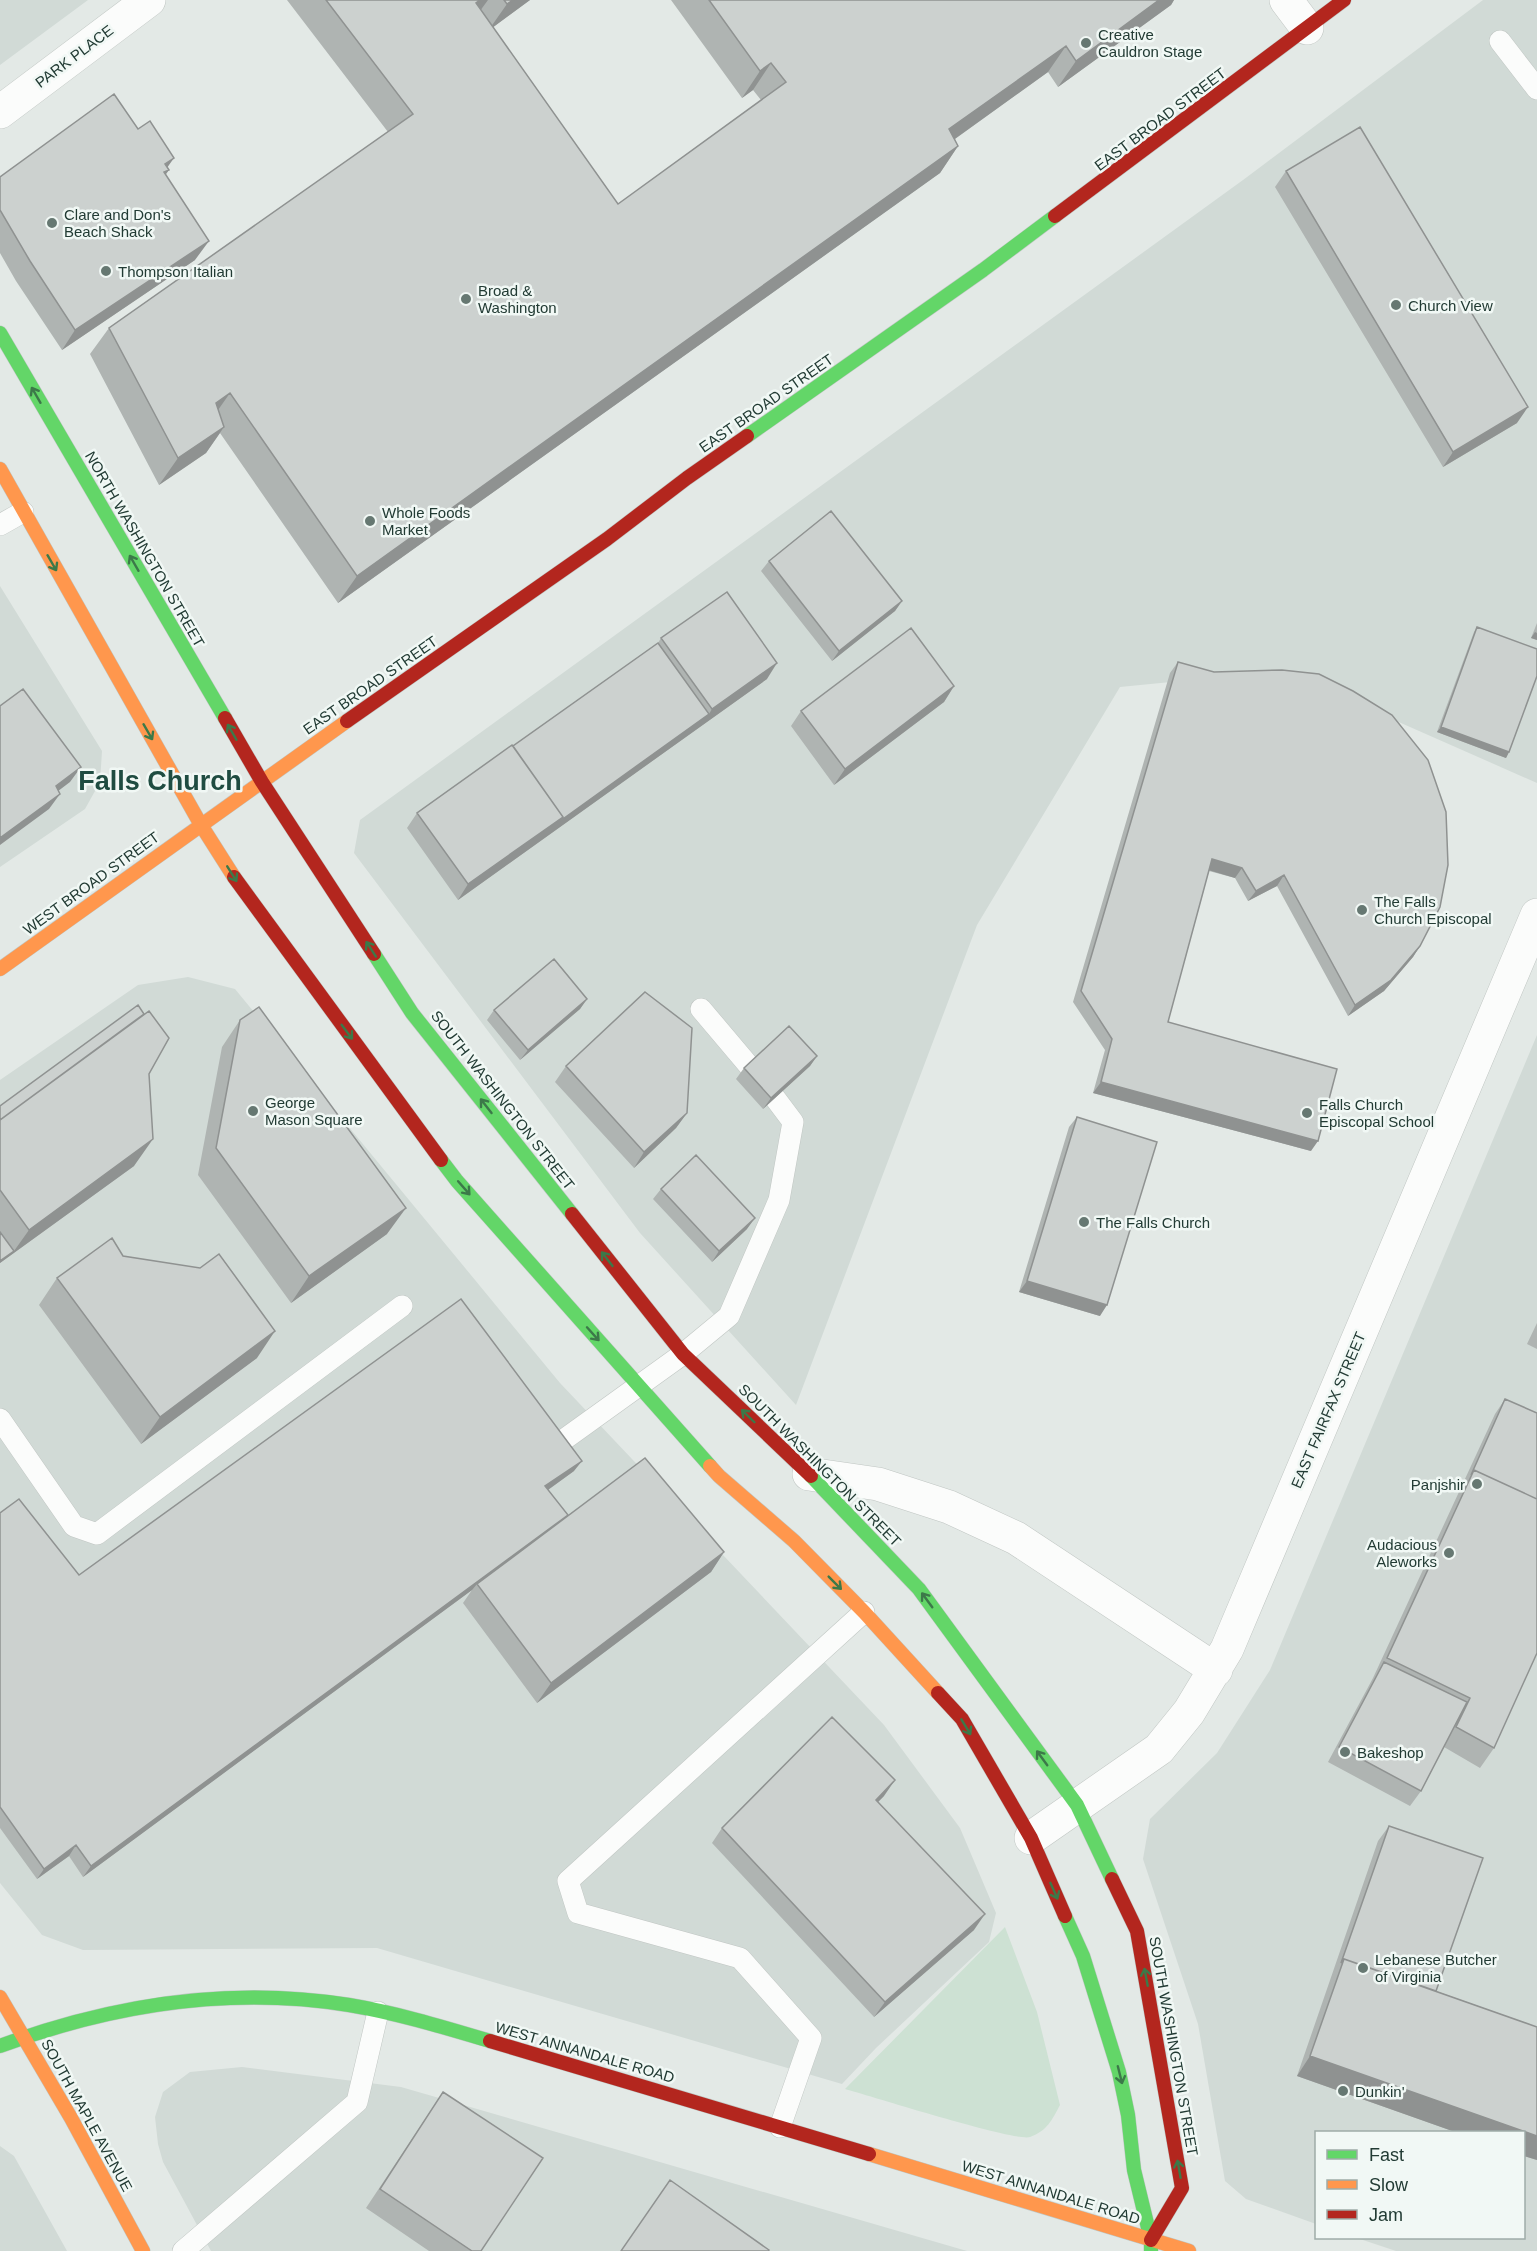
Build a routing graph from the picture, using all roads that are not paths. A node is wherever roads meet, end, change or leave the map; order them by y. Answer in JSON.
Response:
{"nodes":[{"id":1,"x":148,"y":0,"type":"edge"},
{"id":2,"x":1286,"y":0,"type":"edge"},
{"id":3,"x":1344,"y":0,"type":"edge"},
{"id":4,"x":1307,"y":28,"type":"junction"},
{"id":5,"x":1500,"y":41,"type":"dead end"},
{"id":6,"x":1537,"y":89,"type":"edge"},
{"id":7,"x":0,"y":112,"type":"edge"},
{"id":8,"x":0,"y":333,"type":"edge"},
{"id":9,"x":0,"y":469,"type":"edge"},
{"id":10,"x":23,"y":512,"type":"junction"},
{"id":11,"x":0,"y":525,"type":"edge"},
{"id":12,"x":262,"y":782,"type":"junction"},
{"id":13,"x":201,"y":825,"type":"junction"},
{"id":14,"x":1537,"y":915,"type":"edge"},
{"id":15,"x":0,"y":969,"type":"edge"},
{"id":16,"x":701,"y":1009,"type":"dead end"},
{"id":17,"x":750,"y":1067,"type":"edge"},
{"id":18,"x":775,"y":1098,"type":"edge"},
{"id":19,"x":402,"y":1306,"type":"dead end"},
{"id":20,"x":683,"y":1354,"type":"junction"},
{"id":21,"x":638,"y":1386,"type":"junction"},
{"id":22,"x":0,"y":1419,"type":"edge"},
{"id":23,"x":555,"y":1446,"type":"edge"},
{"id":24,"x":809,"y":1474,"type":"junction"},
{"id":25,"x":864,"y":1612,"type":"junction"},
{"id":26,"x":1216,"y":1670,"type":"junction"},
{"id":27,"x":1077,"y":1805,"type":"junction"},
{"id":28,"x":1031,"y":1838,"type":"junction"},
{"id":29,"x":0,"y":1997,"type":"edge"},
{"id":30,"x":378,"y":2012,"type":"junction"},
{"id":31,"x":24,"y":2036,"type":"junction"},
{"id":32,"x":0,"y":2046,"type":"edge"},
{"id":33,"x":780,"y":2127,"type":"junction"},
{"id":34,"x":1151,"y":2246,"type":"edge"},
{"id":35,"x":143,"y":2251,"type":"edge"},
{"id":36,"x":183,"y":2251,"type":"edge"},
{"id":37,"x":1189,"y":2251,"type":"edge"}],
"edges":[{"from":1,"to":7,"type":"street","name":"PARK PLACE"},
{"from":2,"to":4,"type":"street"},
{"from":3,"to":4,"type":"main road","name":"EAST BROAD STREET"},
{"from":4,"to":12,"type":"main road","name":"EAST BROAD STREET"},
{"from":5,"to":6,"type":"lane"},
{"from":12,"to":8,"type":"main road","name":"NORTH WASHINGTON STREET","one_way":true},
{"from":9,"to":10,"type":"main road"},
{"from":10,"to":11,"type":"lane"},
{"from":10,"to":13,"type":"main road","one_way":true},
{"from":12,"to":13,"type":"main road","name":"EAST BROAD STREET"},
{"from":20,"to":12,"type":"main road","name":"SOUTH WASHINGTON STREET","one_way":true},
{"from":13,"to":15,"type":"main road","name":"WEST BROAD STREET"},
{"from":13,"to":21,"type":"main road","one_way":true},
{"from":14,"to":26,"type":"street","name":"EAST FAIRFAX STREET"},
{"from":16,"to":17,"type":"lane"},
{"from":18,"to":20,"type":"lane"},
{"from":19,"to":22,"type":"lane"},
{"from":20,"to":21,"type":"lane"},
{"from":24,"to":20,"type":"main road","name":"SOUTH WASHINGTON STREET","one_way":true},
{"from":21,"to":23,"type":"lane"},
{"from":21,"to":25,"type":"main road","one_way":true},
{"from":24,"to":26,"type":"street"},
{"from":27,"to":24,"type":"main road","name":"SOUTH WASHINGTON STREET","one_way":true},
{"from":25,"to":28,"type":"main road","one_way":true},
{"from":25,"to":33,"type":"lane"},
{"from":26,"to":27,"type":"street","name":"EAST FAIRFAX STREET"},
{"from":27,"to":28,"type":"street","name":"EAST FAIRFAX STREET"},
{"from":34,"to":27,"type":"main road","name":"SOUTH WASHINGTON STREET","one_way":true},
{"from":28,"to":34,"type":"main road","one_way":true},
{"from":29,"to":31,"type":"main road","name":"SOUTH MAPLE AVENUE"},
{"from":30,"to":31,"type":"main road","name":"WEST ANNANDALE ROAD"},
{"from":30,"to":33,"type":"main road","name":"WEST ANNANDALE ROAD"},
{"from":30,"to":36,"type":"lane"},
{"from":31,"to":32,"type":"main road","name":"WEST ANNANDALE ROAD"},
{"from":31,"to":35,"type":"main road","name":"SOUTH MAPLE AVENUE"},
{"from":33,"to":34,"type":"main road","name":"WEST ANNANDALE ROAD"},
{"from":34,"to":37,"type":"main road","name":"WEST ANNANDALE ROAD"}]}
